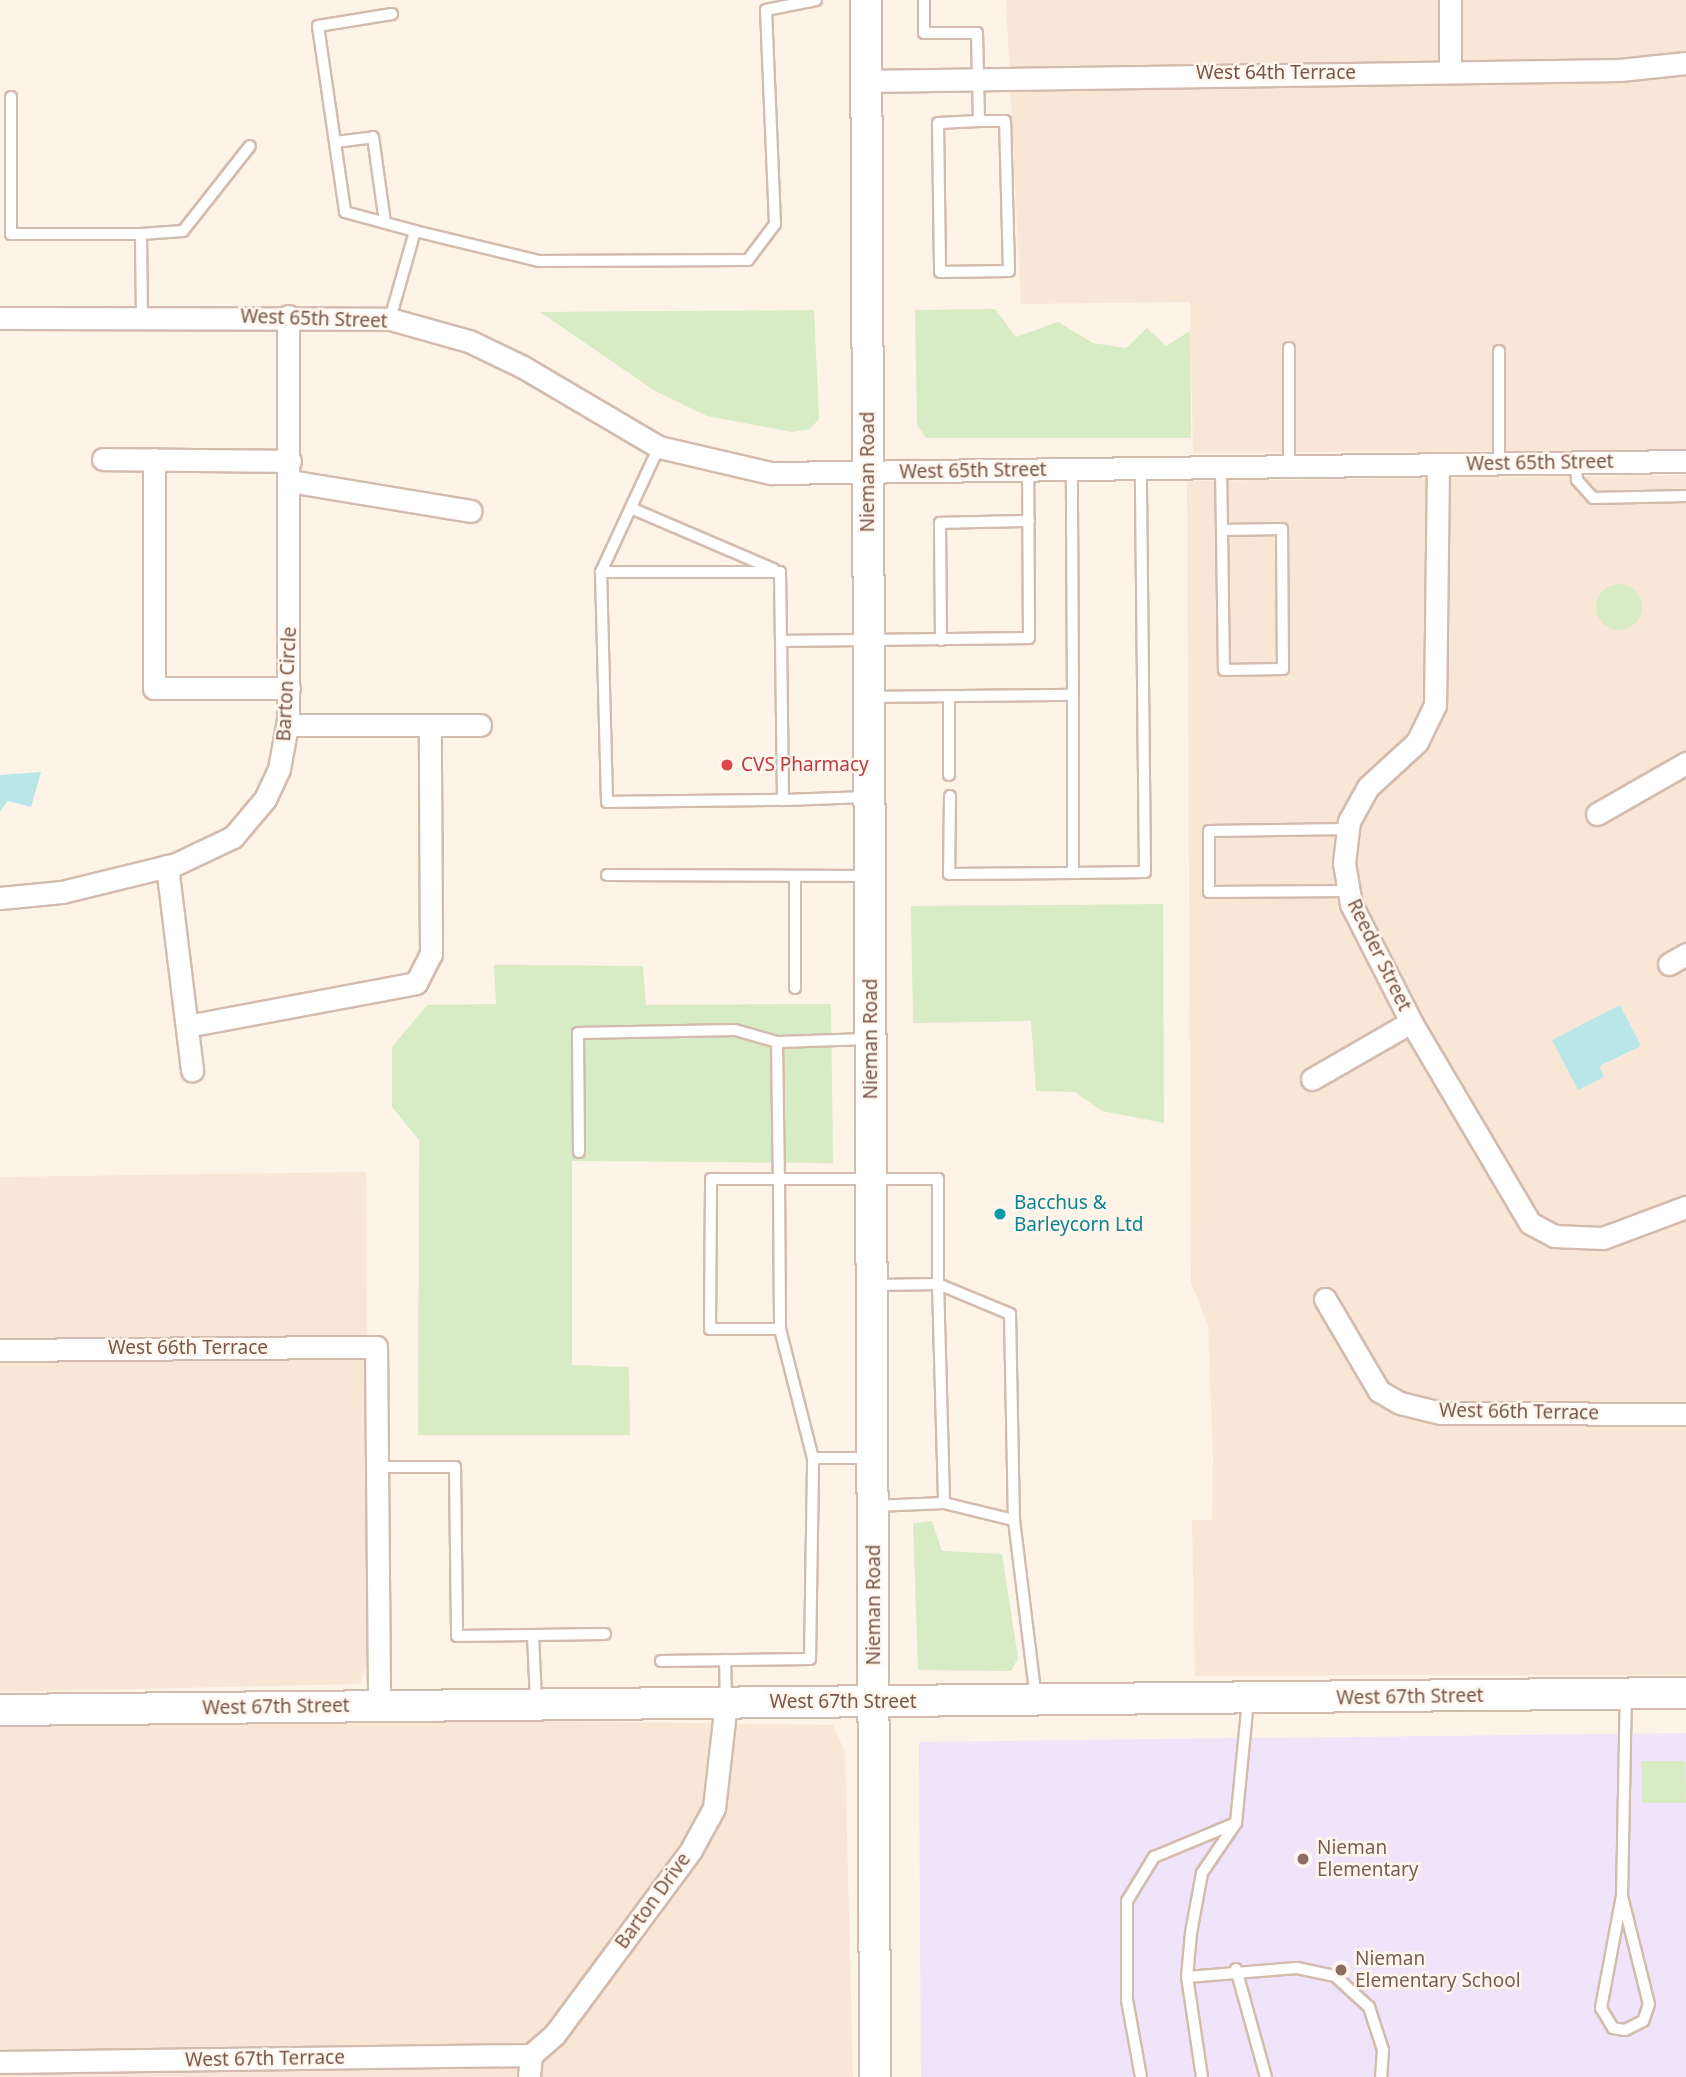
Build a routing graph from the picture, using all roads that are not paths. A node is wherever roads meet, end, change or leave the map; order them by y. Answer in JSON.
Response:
{"nodes":[{"id":1,"x":758,"y":0,"type":"edge"},
{"id":2,"x":816,"y":0,"type":"edge"},
{"id":3,"x":866,"y":0,"type":"edge"},
{"id":4,"x":924,"y":0,"type":"edge"},
{"id":5,"x":1450,"y":0,"type":"edge"},
{"id":6,"x":766,"y":10,"type":"junction"},
{"id":7,"x":391,"y":14,"type":"dead end"},
{"id":8,"x":1686,"y":63,"type":"edge"},
{"id":9,"x":1450,"y":72,"type":"junction"},
{"id":10,"x":976,"y":77,"type":"junction"},
{"id":11,"x":866,"y":81,"type":"junction"},
{"id":12,"x":11,"y":97,"type":"dead end"},
{"id":13,"x":979,"y":121,"type":"junction"},
{"id":14,"x":335,"y":142,"type":"junction"},
{"id":15,"x":250,"y":146,"type":"dead end"},
{"id":16,"x":385,"y":222,"type":"junction"},
{"id":17,"x":415,"y":231,"type":"junction"},
{"id":18,"x":141,"y":234,"type":"junction"},
{"id":19,"x":288,"y":316,"type":"junction"},
{"id":20,"x":142,"y":317,"type":"junction"},
{"id":21,"x":0,"y":318,"type":"edge"},
{"id":22,"x":390,"y":319,"type":"junction"},
{"id":23,"x":1289,"y":348,"type":"dead end"},
{"id":24,"x":1499,"y":351,"type":"dead end"},
{"id":25,"x":659,"y":447,"type":"junction"},
{"id":26,"x":103,"y":459,"type":"dead end"},
{"id":27,"x":154,"y":459,"type":"junction"},
{"id":28,"x":1686,"y":461,"type":"edge"},
{"id":29,"x":1576,"y":462,"type":"junction"},
{"id":30,"x":1499,"y":463,"type":"junction"},
{"id":31,"x":1437,"y":465,"type":"junction"},
{"id":32,"x":1289,"y":466,"type":"junction"},
{"id":33,"x":1221,"y":467,"type":"junction"},
{"id":34,"x":1141,"y":468,"type":"junction"},
{"id":35,"x":1028,"y":470,"type":"junction"},
{"id":36,"x":1072,"y":470,"type":"junction"},
{"id":37,"x":289,"y":471,"type":"junction"},
{"id":38,"x":868,"y":473,"type":"junction"},
{"id":39,"x":1686,"y":496,"type":"edge"},
{"id":40,"x":631,"y":508,"type":"junction"},
{"id":41,"x":471,"y":511,"type":"dead end"},
{"id":42,"x":1028,"y":521,"type":"junction"},
{"id":43,"x":1222,"y":530,"type":"junction"},
{"id":44,"x":601,"y":572,"type":"junction"},
{"id":45,"x":780,"y":572,"type":"junction"},
{"id":46,"x":869,"y":640,"type":"junction"},
{"id":47,"x":941,"y":640,"type":"junction"},
{"id":48,"x":781,"y":641,"type":"junction"},
{"id":49,"x":289,"y":688,"type":"junction"},
{"id":50,"x":1073,"y":695,"type":"junction"},
{"id":51,"x":949,"y":696,"type":"junction"},
{"id":52,"x":869,"y":697,"type":"junction"},
{"id":53,"x":430,"y":724,"type":"junction"},
{"id":54,"x":480,"y":724,"type":"dead end"},
{"id":55,"x":288,"y":725,"type":"junction"},
{"id":56,"x":1686,"y":762,"type":"edge"},
{"id":57,"x":949,"y":775,"type":"dead end"},
{"id":58,"x":950,"y":796,"type":"dead end"},
{"id":59,"x":869,"y":797,"type":"junction"},
{"id":60,"x":783,"y":800,"type":"junction"},
{"id":61,"x":1597,"y":814,"type":"dead end"},
{"id":62,"x":1348,"y":829,"type":"junction"},
{"id":63,"x":167,"y":866,"type":"junction"},
{"id":64,"x":1073,"y":873,"type":"junction"},
{"id":65,"x":607,"y":875,"type":"dead end"},
{"id":66,"x":795,"y":876,"type":"junction"},
{"id":67,"x":870,"y":876,"type":"junction"},
{"id":68,"x":1349,"y":891,"type":"junction"},
{"id":69,"x":0,"y":898,"type":"edge"},
{"id":70,"x":795,"y":988,"type":"dead end"},
{"id":71,"x":1412,"y":1022,"type":"junction"},
{"id":72,"x":187,"y":1026,"type":"junction"},
{"id":73,"x":871,"y":1040,"type":"junction"},
{"id":74,"x":777,"y":1042,"type":"junction"},
{"id":75,"x":192,"y":1070,"type":"dead end"},
{"id":76,"x":1312,"y":1079,"type":"dead end"},
{"id":77,"x":579,"y":1152,"type":"dead end"},
{"id":78,"x":779,"y":1179,"type":"junction"},
{"id":79,"x":872,"y":1179,"type":"junction"},
{"id":80,"x":1686,"y":1207,"type":"edge"},
{"id":81,"x":938,"y":1284,"type":"junction"},
{"id":82,"x":872,"y":1285,"type":"junction"},
{"id":83,"x":1325,"y":1299,"type":"dead end"},
{"id":84,"x":780,"y":1329,"type":"junction"},
{"id":85,"x":0,"y":1350,"type":"edge"},
{"id":86,"x":1686,"y":1414,"type":"edge"},
{"id":87,"x":813,"y":1458,"type":"junction"},
{"id":88,"x":873,"y":1459,"type":"junction"},
{"id":89,"x":377,"y":1467,"type":"junction"},
{"id":90,"x":944,"y":1503,"type":"junction"},
{"id":91,"x":873,"y":1506,"type":"junction"},
{"id":92,"x":1014,"y":1520,"type":"junction"},
{"id":93,"x":605,"y":1634,"type":"dead end"},
{"id":94,"x":533,"y":1635,"type":"junction"},
{"id":95,"x":725,"y":1660,"type":"junction"},
{"id":96,"x":661,"y":1661,"type":"dead end"},
{"id":97,"x":1686,"y":1693,"type":"edge"},
{"id":98,"x":1626,"y":1694,"type":"junction"},
{"id":99,"x":1248,"y":1700,"type":"junction"},
{"id":100,"x":726,"y":1702,"type":"junction"},
{"id":101,"x":874,"y":1702,"type":"junction"},
{"id":102,"x":1037,"y":1702,"type":"junction"},
{"id":103,"x":536,"y":1704,"type":"junction"},
{"id":104,"x":379,"y":1706,"type":"junction"},
{"id":105,"x":0,"y":1710,"type":"edge"},
{"id":106,"x":1236,"y":1823,"type":"junction"},
{"id":107,"x":1622,"y":1896,"type":"junction"},
{"id":108,"x":1237,"y":1969,"type":"junction"},
{"id":109,"x":1187,"y":1977,"type":"junction"},
{"id":110,"x":531,"y":2055,"type":"junction"},
{"id":111,"x":0,"y":2062,"type":"edge"},
{"id":112,"x":529,"y":2077,"type":"edge"},
{"id":113,"x":875,"y":2077,"type":"edge"},
{"id":114,"x":1141,"y":2077,"type":"edge"},
{"id":115,"x":1202,"y":2077,"type":"edge"},
{"id":116,"x":1266,"y":2077,"type":"edge"},
{"id":117,"x":1381,"y":2077,"type":"edge"}],
"edges":[{"from":1,"to":6,"type":"lane"},
{"from":2,"to":6,"type":"lane"},
{"from":3,"to":11,"type":"main road","name":"Nieman Road"},
{"from":4,"to":10,"type":"lane"},
{"from":5,"to":9,"type":"street"},
{"from":6,"to":17,"type":"lane"},
{"from":7,"to":14,"type":"lane"},
{"from":8,"to":9,"type":"street","name":"West 64th Terrace"},
{"from":9,"to":10,"type":"street","name":"West 64th Terrace"},
{"from":10,"to":11,"type":"street","name":"West 64th Terrace"},
{"from":10,"to":13,"type":"lane"},
{"from":11,"to":38,"type":"main road","name":"Nieman Road"},
{"from":12,"to":18,"type":"lane"},
{"from":13,"to":13,"type":"lane"},
{"from":14,"to":16,"type":"lane"},
{"from":14,"to":16,"type":"lane"},
{"from":15,"to":18,"type":"lane"},
{"from":16,"to":17,"type":"lane"},
{"from":17,"to":22,"type":"lane"},
{"from":18,"to":20,"type":"lane"},
{"from":19,"to":20,"type":"street","name":"West 65th Street"},
{"from":19,"to":22,"type":"street","name":"West 65th Street"},
{"from":19,"to":37,"type":"street","name":"Barton Circle"},
{"from":20,"to":21,"type":"street","name":"West 65th Street"},
{"from":22,"to":25,"type":"street","name":"West 65th Street"},
{"from":23,"to":32,"type":"lane"},
{"from":24,"to":30,"type":"lane"},
{"from":25,"to":38,"type":"street","name":"West 65th Street"},
{"from":25,"to":40,"type":"lane"},
{"from":26,"to":27,"type":"street"},
{"from":27,"to":37,"type":"street"},
{"from":27,"to":49,"type":"street"},
{"from":28,"to":29,"type":"street","name":"West 65th Street"},
{"from":29,"to":30,"type":"street","name":"West 65th Street"},
{"from":29,"to":39,"type":"lane"},
{"from":30,"to":31,"type":"street","name":"West 65th Street"},
{"from":31,"to":32,"type":"street","name":"West 65th Street"},
{"from":31,"to":62,"type":"street","name":"Reeder Street"},
{"from":32,"to":33,"type":"street","name":"West 65th Street"},
{"from":33,"to":34,"type":"street","name":"West 65th Street"},
{"from":33,"to":43,"type":"lane"},
{"from":34,"to":36,"type":"street","name":"West 65th Street"},
{"from":34,"to":64,"type":"lane"},
{"from":35,"to":36,"type":"street","name":"West 65th Street"},
{"from":35,"to":38,"type":"street","name":"West 65th Street"},
{"from":35,"to":42,"type":"lane"},
{"from":36,"to":50,"type":"lane"},
{"from":37,"to":41,"type":"street"},
{"from":37,"to":49,"type":"street","name":"Barton Circle"},
{"from":38,"to":46,"type":"main road","name":"Nieman Road"},
{"from":40,"to":44,"type":"lane"},
{"from":40,"to":45,"type":"lane"},
{"from":42,"to":47,"type":"lane"},
{"from":42,"to":47,"type":"lane"},
{"from":43,"to":43,"type":"lane"},
{"from":44,"to":45,"type":"lane"},
{"from":44,"to":60,"type":"lane"},
{"from":45,"to":48,"type":"lane"},
{"from":46,"to":47,"type":"lane"},
{"from":46,"to":48,"type":"lane"},
{"from":46,"to":52,"type":"main road","name":"Nieman Road"},
{"from":48,"to":60,"type":"lane"},
{"from":49,"to":55,"type":"street","name":"Barton Circle"},
{"from":50,"to":51,"type":"lane"},
{"from":50,"to":64,"type":"lane"},
{"from":51,"to":52,"type":"lane"},
{"from":51,"to":57,"type":"lane"},
{"from":52,"to":59,"type":"main road","name":"Nieman Road"},
{"from":53,"to":54,"type":"street"},
{"from":53,"to":55,"type":"street"},
{"from":53,"to":72,"type":"street"},
{"from":55,"to":63,"type":"street","name":"Barton Circle"},
{"from":56,"to":61,"type":"street"},
{"from":58,"to":64,"type":"lane"},
{"from":59,"to":60,"type":"lane"},
{"from":59,"to":67,"type":"main road","name":"Nieman Road"},
{"from":62,"to":68,"type":"street","name":"Reeder Street"},
{"from":62,"to":68,"type":"lane"},
{"from":63,"to":69,"type":"street","name":"Barton Circle"},
{"from":63,"to":72,"type":"street"},
{"from":65,"to":66,"type":"lane"},
{"from":66,"to":67,"type":"lane"},
{"from":66,"to":70,"type":"lane"},
{"from":67,"to":73,"type":"main road","name":"Nieman Road"},
{"from":68,"to":71,"type":"street","name":"Reeder Street"},
{"from":71,"to":76,"type":"street"},
{"from":71,"to":80,"type":"street","name":"Reeder Street"},
{"from":72,"to":75,"type":"street"},
{"from":73,"to":74,"type":"lane"},
{"from":73,"to":79,"type":"main road","name":"Nieman Road"},
{"from":74,"to":77,"type":"lane"},
{"from":74,"to":78,"type":"lane"},
{"from":78,"to":79,"type":"lane"},
{"from":78,"to":84,"type":"lane"},
{"from":78,"to":84,"type":"lane"},
{"from":79,"to":81,"type":"lane"},
{"from":79,"to":82,"type":"main road","name":"Nieman Road"},
{"from":81,"to":82,"type":"lane"},
{"from":81,"to":90,"type":"lane"},
{"from":81,"to":92,"type":"lane"},
{"from":82,"to":88,"type":"main road","name":"Nieman Road"},
{"from":83,"to":86,"type":"street","name":"West 66th Terrace"},
{"from":84,"to":87,"type":"lane"},
{"from":85,"to":89,"type":"street","name":"West 66th Terrace"},
{"from":87,"to":88,"type":"lane"},
{"from":87,"to":95,"type":"lane"},
{"from":88,"to":91,"type":"main road","name":"Nieman Road"},
{"from":89,"to":94,"type":"lane"},
{"from":89,"to":104,"type":"street"},
{"from":90,"to":91,"type":"lane"},
{"from":90,"to":92,"type":"lane"},
{"from":91,"to":101,"type":"main road","name":"Nieman Road"},
{"from":92,"to":102,"type":"lane"},
{"from":93,"to":94,"type":"lane"},
{"from":94,"to":103,"type":"lane"},
{"from":95,"to":96,"type":"lane"},
{"from":95,"to":100,"type":"lane"},
{"from":97,"to":98,"type":"main road","name":"West 67th Street"},
{"from":98,"to":99,"type":"main road","name":"West 67th Street"},
{"from":98,"to":107,"type":"lane"},
{"from":99,"to":102,"type":"main road","name":"West 67th Street"},
{"from":99,"to":106,"type":"lane"},
{"from":100,"to":101,"type":"main road","name":"West 67th Street"},
{"from":100,"to":103,"type":"main road","name":"West 67th Street"},
{"from":100,"to":110,"type":"street","name":"Barton Drive"},
{"from":101,"to":102,"type":"main road","name":"West 67th Street"},
{"from":101,"to":113,"type":"main road","name":"Nieman Road"},
{"from":103,"to":104,"type":"main road","name":"West 67th Street"},
{"from":104,"to":105,"type":"main road","name":"West 67th Street"},
{"from":106,"to":109,"type":"lane"},
{"from":106,"to":114,"type":"lane"},
{"from":107,"to":107,"type":"lane"},
{"from":108,"to":109,"type":"lane"},
{"from":108,"to":116,"type":"lane"},
{"from":108,"to":117,"type":"lane"},
{"from":109,"to":115,"type":"lane"},
{"from":110,"to":111,"type":"street","name":"West 67th Terrace"},
{"from":110,"to":112,"type":"street"}]}
